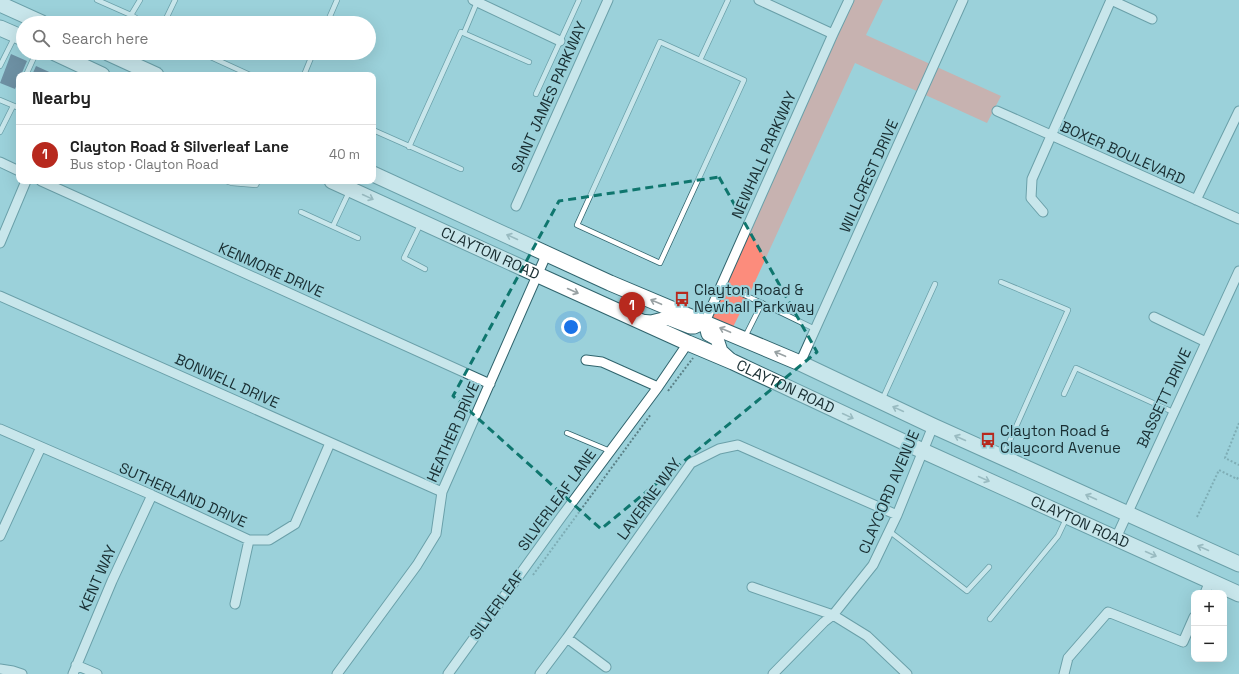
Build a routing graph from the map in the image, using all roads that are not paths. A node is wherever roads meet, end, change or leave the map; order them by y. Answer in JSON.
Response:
{"nodes":[{"id":1,"x":97,"y":0,"type":"edge"},
{"id":2,"x":140,"y":0,"type":"edge"},
{"id":3,"x":175,"y":0,"type":"edge"},
{"id":4,"x":337,"y":0,"type":"edge"},
{"id":5,"x":579,"y":0,"type":"edge"},
{"id":6,"x":608,"y":0,"type":"edge"},
{"id":7,"x":728,"y":0,"type":"edge"},
{"id":8,"x":759,"y":0,"type":"edge"},
{"id":9,"x":849,"y":0,"type":"edge"},
{"id":10,"x":963,"y":0,"type":"edge"},
{"id":11,"x":1111,"y":0,"type":"edge"},
{"id":12,"x":475,"y":1,"type":"edge"},
{"id":13,"x":0,"y":4,"type":"edge"},
{"id":14,"x":131,"y":14,"type":"junction"},
{"id":15,"x":27,"y":16,"type":"edge"},
{"id":16,"x":134,"y":16,"type":"edge"},
{"id":17,"x":167,"y":16,"type":"edge"},
{"id":18,"x":330,"y":16,"type":"edge"},
{"id":19,"x":1152,"y":19,"type":"dead end"},
{"id":20,"x":0,"y":28,"type":"edge"},
{"id":21,"x":464,"y":33,"type":"junction"},
{"id":22,"x":832,"y":34,"type":"junction"},
{"id":23,"x":16,"y":36,"type":"edge"},
{"id":24,"x":560,"y":41,"type":"junction"},
{"id":25,"x":16,"y":42,"type":"edge"},
{"id":26,"x":33,"y":60,"type":"edge"},
{"id":27,"x":70,"y":60,"type":"edge"},
{"id":28,"x":123,"y":60,"type":"edge"},
{"id":29,"x":217,"y":60,"type":"edge"},
{"id":30,"x":311,"y":60,"type":"edge"},
{"id":31,"x":700,"y":60,"type":"junction"},
{"id":32,"x":529,"y":62,"type":"dead end"},
{"id":33,"x":0,"y":66,"type":"edge"},
{"id":34,"x":27,"y":72,"type":"edge"},
{"id":35,"x":96,"y":72,"type":"edge"},
{"id":36,"x":149,"y":72,"type":"edge"},
{"id":37,"x":243,"y":72,"type":"edge"},
{"id":38,"x":305,"y":72,"type":"edge"},
{"id":39,"x":536,"y":94,"type":"dead end"},
{"id":40,"x":0,"y":100,"type":"edge"},
{"id":41,"x":13,"y":106,"type":"junction"},
{"id":42,"x":16,"y":107,"type":"edge"},
{"id":43,"x":997,"y":111,"type":"dead end"},
{"id":44,"x":1239,"y":111,"type":"edge"},
{"id":45,"x":376,"y":131,"type":"edge"},
{"id":46,"x":0,"y":132,"type":"edge"},
{"id":47,"x":1050,"y":136,"type":"junction"},
{"id":48,"x":410,"y":147,"type":"junction"},
{"id":49,"x":0,"y":162,"type":"edge"},
{"id":50,"x":461,"y":169,"type":"dead end"},
{"id":51,"x":16,"y":170,"type":"edge"},
{"id":52,"x":376,"y":175,"type":"edge"},
{"id":53,"x":25,"y":184,"type":"edge"},
{"id":54,"x":48,"y":184,"type":"edge"},
{"id":55,"x":240,"y":184,"type":"edge"},
{"id":56,"x":257,"y":184,"type":"edge"},
{"id":57,"x":339,"y":184,"type":"edge"},
{"id":58,"x":350,"y":189,"type":"junction"},
{"id":59,"x":1196,"y":200,"type":"junction"},
{"id":60,"x":516,"y":206,"type":"dead end"},
{"id":61,"x":301,"y":212,"type":"dead end"},
{"id":62,"x":1043,"y":212,"type":"dead end"},
{"id":63,"x":1239,"y":219,"type":"edge"},
{"id":64,"x":422,"y":222,"type":"junction"},
{"id":65,"x":333,"y":226,"type":"junction"},
{"id":66,"x":358,"y":238,"type":"dead end"},
{"id":67,"x":0,"y":243,"type":"edge"},
{"id":68,"x":547,"y":253,"type":"junction"},
{"id":69,"x":425,"y":269,"type":"dead end"},
{"id":70,"x":1239,"y":271,"type":"edge"},
{"id":71,"x":538,"y":275,"type":"junction"},
{"id":72,"x":1000,"y":282,"type":"dead end"},
{"id":73,"x":722,"y":284,"type":"junction"},
{"id":74,"x":935,"y":284,"type":"dead end"},
{"id":75,"x":0,"y":296,"type":"edge"},
{"id":76,"x":762,"y":303,"type":"junction"},
{"id":77,"x":1154,"y":317,"type":"dead end"},
{"id":78,"x":639,"y":321,"type":"junction"},
{"id":79,"x":705,"y":322,"type":"junction"},
{"id":80,"x":815,"y":329,"type":"junction"},
{"id":81,"x":744,"y":339,"type":"junction"},
{"id":82,"x":1206,"y":342,"type":"junction"},
{"id":83,"x":691,"y":350,"type":"junction"},
{"id":84,"x":586,"y":360,"type":"dead end"},
{"id":85,"x":733,"y":362,"type":"junction"},
{"id":86,"x":800,"y":363,"type":"junction"},
{"id":87,"x":490,"y":384,"type":"junction"},
{"id":88,"x":658,"y":387,"type":"junction"},
{"id":89,"x":1064,"y":394,"type":"dead end"},
{"id":90,"x":881,"y":402,"type":"junction"},
{"id":91,"x":1173,"y":412,"type":"junction"},
{"id":92,"x":933,"y":426,"type":"junction"},
{"id":93,"x":0,"y":429,"type":"edge"},
{"id":94,"x":567,"y":433,"type":"dead end"},
{"id":95,"x":330,"y":443,"type":"junction"},
{"id":96,"x":40,"y":447,"type":"junction"},
{"id":97,"x":923,"y":451,"type":"junction"},
{"id":98,"x":610,"y":452,"type":"junction"},
{"id":99,"x":1002,"y":457,"type":"junction"},
{"id":100,"x":442,"y":492,"type":"junction"},
{"id":101,"x":152,"y":495,"type":"junction"},
{"id":102,"x":1127,"y":513,"type":"junction"},
{"id":103,"x":897,"y":515,"type":"junction"},
{"id":104,"x":1067,"y":516,"type":"junction"},
{"id":105,"x":889,"y":531,"type":"junction"},
{"id":106,"x":0,"y":536,"type":"edge"},
{"id":107,"x":1116,"y":538,"type":"junction"},
{"id":108,"x":250,"y":540,"type":"junction"},
{"id":109,"x":1239,"y":564,"type":"edge"},
{"id":110,"x":989,"y":567,"type":"dead end"},
{"id":111,"x":752,"y":587,"type":"dead end"},
{"id":112,"x":1208,"y":587,"type":"edge"},
{"id":113,"x":1239,"y":594,"type":"edge"},
{"id":114,"x":235,"y":604,"type":"dead end"},
{"id":115,"x":833,"y":614,"type":"junction"},
{"id":116,"x":990,"y":619,"type":"dead end"},
{"id":117,"x":1191,"y":624,"type":"edge"},
{"id":118,"x":567,"y":638,"type":"junction"},
{"id":119,"x":76,"y":665,"type":"junction"},
{"id":120,"x":606,"y":667,"type":"dead end"},
{"id":121,"x":0,"y":669,"type":"edge"},
{"id":122,"x":22,"y":674,"type":"edge"},
{"id":123,"x":73,"y":674,"type":"edge"},
{"id":124,"x":97,"y":674,"type":"edge"},
{"id":125,"x":337,"y":674,"type":"edge"},
{"id":126,"x":448,"y":674,"type":"edge"},
{"id":127,"x":540,"y":674,"type":"edge"},
{"id":128,"x":773,"y":674,"type":"edge"},
{"id":129,"x":907,"y":674,"type":"edge"},
{"id":130,"x":1064,"y":674,"type":"edge"}],
"edges":[{"from":1,"to":14,"type":"lane"},
{"from":2,"to":14,"type":"lane"},
{"from":3,"to":17,"type":"lane"},
{"from":4,"to":18,"type":"lane"},
{"from":5,"to":24,"type":"lane"},
{"from":6,"to":60,"type":"street","name":"SAINT JAMES PARKWAY"},
{"from":7,"to":31,"type":"lane"},
{"from":8,"to":22,"type":"street"},
{"from":9,"to":22,"type":"street","name":"NEWHALL PARKWAY"},
{"from":10,"to":80,"type":"street","name":"WILLCREST DRIVE"},
{"from":11,"to":19,"type":"street"},
{"from":11,"to":47,"type":"street"},
{"from":12,"to":21,"type":"lane"},
{"from":12,"to":24,"type":"street"},
{"from":13,"to":15,"type":"main road"},
{"from":14,"to":16,"type":"lane"},
{"from":20,"to":23,"type":"main road"},
{"from":21,"to":32,"type":"lane"},
{"from":21,"to":48,"type":"lane"},
{"from":22,"to":73,"type":"street","name":"NEWHALL PARKWAY"},
{"from":24,"to":39,"type":"lane"},
{"from":25,"to":33,"type":"lane"},
{"from":26,"to":34,"type":"lane"},
{"from":27,"to":35,"type":"main road"},
{"from":28,"to":36,"type":"main road"},
{"from":29,"to":37,"type":"lane"},
{"from":30,"to":38,"type":"lane"},
{"from":31,"to":31,"type":"lane"},
{"from":40,"to":41,"type":"lane"},
{"from":41,"to":42,"type":"lane"},
{"from":41,"to":46,"type":"lane"},
{"from":43,"to":47,"type":"street","name":"BOXER BOULEVARD"},
{"from":44,"to":59,"type":"street"},
{"from":45,"to":48,"type":"lane"},
{"from":47,"to":59,"type":"street","name":"BOXER BOULEVARD"},
{"from":47,"to":62,"type":"street"},
{"from":48,"to":50,"type":"lane"},
{"from":49,"to":51,"type":"street"},
{"from":68,"to":52,"type":"main road","name":"CLAYTON ROAD","one_way":true},
{"from":53,"to":67,"type":"street"},
{"from":54,"to":87,"type":"street","name":"KENMORE DRIVE"},
{"from":55,"to":56,"type":"lane"},
{"from":57,"to":58,"type":"main road","name":"CLAYTON ROAD"},
{"from":58,"to":64,"type":"main road","name":"CLAYTON ROAD","one_way":true},
{"from":58,"to":65,"type":"lane"},
{"from":59,"to":63,"type":"street","name":"BOXER BOULEVARD"},
{"from":61,"to":65,"type":"lane"},
{"from":64,"to":69,"type":"lane"},
{"from":64,"to":71,"type":"main road","name":"CLAYTON ROAD"},
{"from":65,"to":66,"type":"lane"},
{"from":68,"to":71,"type":"street","name":"HEATHER DRIVE"},
{"from":79,"to":68,"type":"main road","name":"CLAYTON ROAD","one_way":true},
{"from":70,"to":82,"type":"street","name":"BASSETT DRIVE"},
{"from":71,"to":78,"type":"main road","name":"CLAYTON ROAD","one_way":true},
{"from":71,"to":87,"type":"street","name":"HEATHER DRIVE"},
{"from":72,"to":99,"type":"lane"},
{"from":73,"to":76,"type":"lane"},
{"from":73,"to":79,"type":"street","name":"NEWHALL PARKWAY"},
{"from":74,"to":90,"type":"lane"},
{"from":75,"to":95,"type":"street","name":"BONWELL DRIVE"},
{"from":76,"to":80,"type":"lane"},
{"from":76,"to":81,"type":"lane"},
{"from":77,"to":82,"type":"street"},
{"from":78,"to":79,"type":"main road"},
{"from":78,"to":83,"type":"main road","name":"CLAYTON ROAD"},
{"from":81,"to":79,"type":"main road","name":"CLAYTON ROAD","one_way":true},
{"from":79,"to":85,"type":"main road"},
{"from":80,"to":86,"type":"street","name":"WILLCREST DRIVE"},
{"from":86,"to":81,"type":"main road","name":"CLAYTON ROAD","one_way":true},
{"from":82,"to":91,"type":"street","name":"BASSETT DRIVE"},
{"from":83,"to":85,"type":"main road","name":"CLAYTON ROAD"},
{"from":83,"to":88,"type":"street","name":"SILVERLEAF LANE"},
{"from":84,"to":88,"type":"street"},
{"from":85,"to":97,"type":"main road","name":"CLAYTON ROAD","one_way":true},
{"from":86,"to":90,"type":"main road","name":"CLAYTON ROAD"},
{"from":87,"to":100,"type":"street","name":"HEATHER DRIVE"},
{"from":88,"to":98,"type":"street","name":"SILVERLEAF LANE"},
{"from":89,"to":91,"type":"lane"},
{"from":92,"to":90,"type":"main road","name":"CLAYTON ROAD","one_way":true},
{"from":91,"to":102,"type":"street","name":"BASSETT DRIVE"},
{"from":92,"to":97,"type":"street","name":"CLAYCORD AVENUE"},
{"from":99,"to":92,"type":"main road","name":"CLAYTON ROAD","one_way":true},
{"from":93,"to":96,"type":"street","name":"SUTHERLAND DRIVE"},
{"from":94,"to":98,"type":"lane"},
{"from":95,"to":100,"type":"street","name":"BONWELL DRIVE"},
{"from":95,"to":108,"type":"street","name":"SUTHERLAND DRIVE"},
{"from":96,"to":101,"type":"street","name":"SUTHERLAND DRIVE"},
{"from":96,"to":106,"type":"street"},
{"from":97,"to":103,"type":"street","name":"CLAYCORD AVENUE"},
{"from":97,"to":104,"type":"main road","name":"CLAYTON ROAD","one_way":true},
{"from":98,"to":126,"type":"street","name":"SILVERLEAF LANE"},
{"from":102,"to":99,"type":"main road","name":"CLAYTON ROAD","one_way":true},
{"from":100,"to":125,"type":"street","name":"HEATHER DRIVE"},
{"from":101,"to":108,"type":"street","name":"SUTHERLAND DRIVE"},
{"from":101,"to":119,"type":"street","name":"KENT WAY"},
{"from":102,"to":107,"type":"street","name":"BASSETT DRIVE"},
{"from":109,"to":102,"type":"main road","name":"CLAYTON ROAD","one_way":true},
{"from":103,"to":105,"type":"street","name":"CLAYCORD AVENUE"},
{"from":103,"to":118,"type":"street","name":"LAVERNE WAY"},
{"from":104,"to":107,"type":"main road","name":"CLAYTON ROAD"},
{"from":104,"to":116,"type":"lane"},
{"from":105,"to":110,"type":"lane"},
{"from":105,"to":115,"type":"street","name":"CLAYCORD AVENUE"},
{"from":107,"to":112,"type":"main road","name":"CLAYTON ROAD","one_way":true},
{"from":108,"to":114,"type":"street"},
{"from":111,"to":115,"type":"street"},
{"from":112,"to":113,"type":"main road","name":"CLAYTON ROAD"},
{"from":115,"to":128,"type":"street","name":"CLAYCORD AVENUE"},
{"from":115,"to":129,"type":"street"},
{"from":117,"to":130,"type":"street"},
{"from":118,"to":120,"type":"street"},
{"from":118,"to":127,"type":"street","name":"LAVERNE WAY"},
{"from":119,"to":123,"type":"street","name":"KENT WAY"},
{"from":119,"to":124,"type":"street"},
{"from":121,"to":122,"type":"street"}]}
